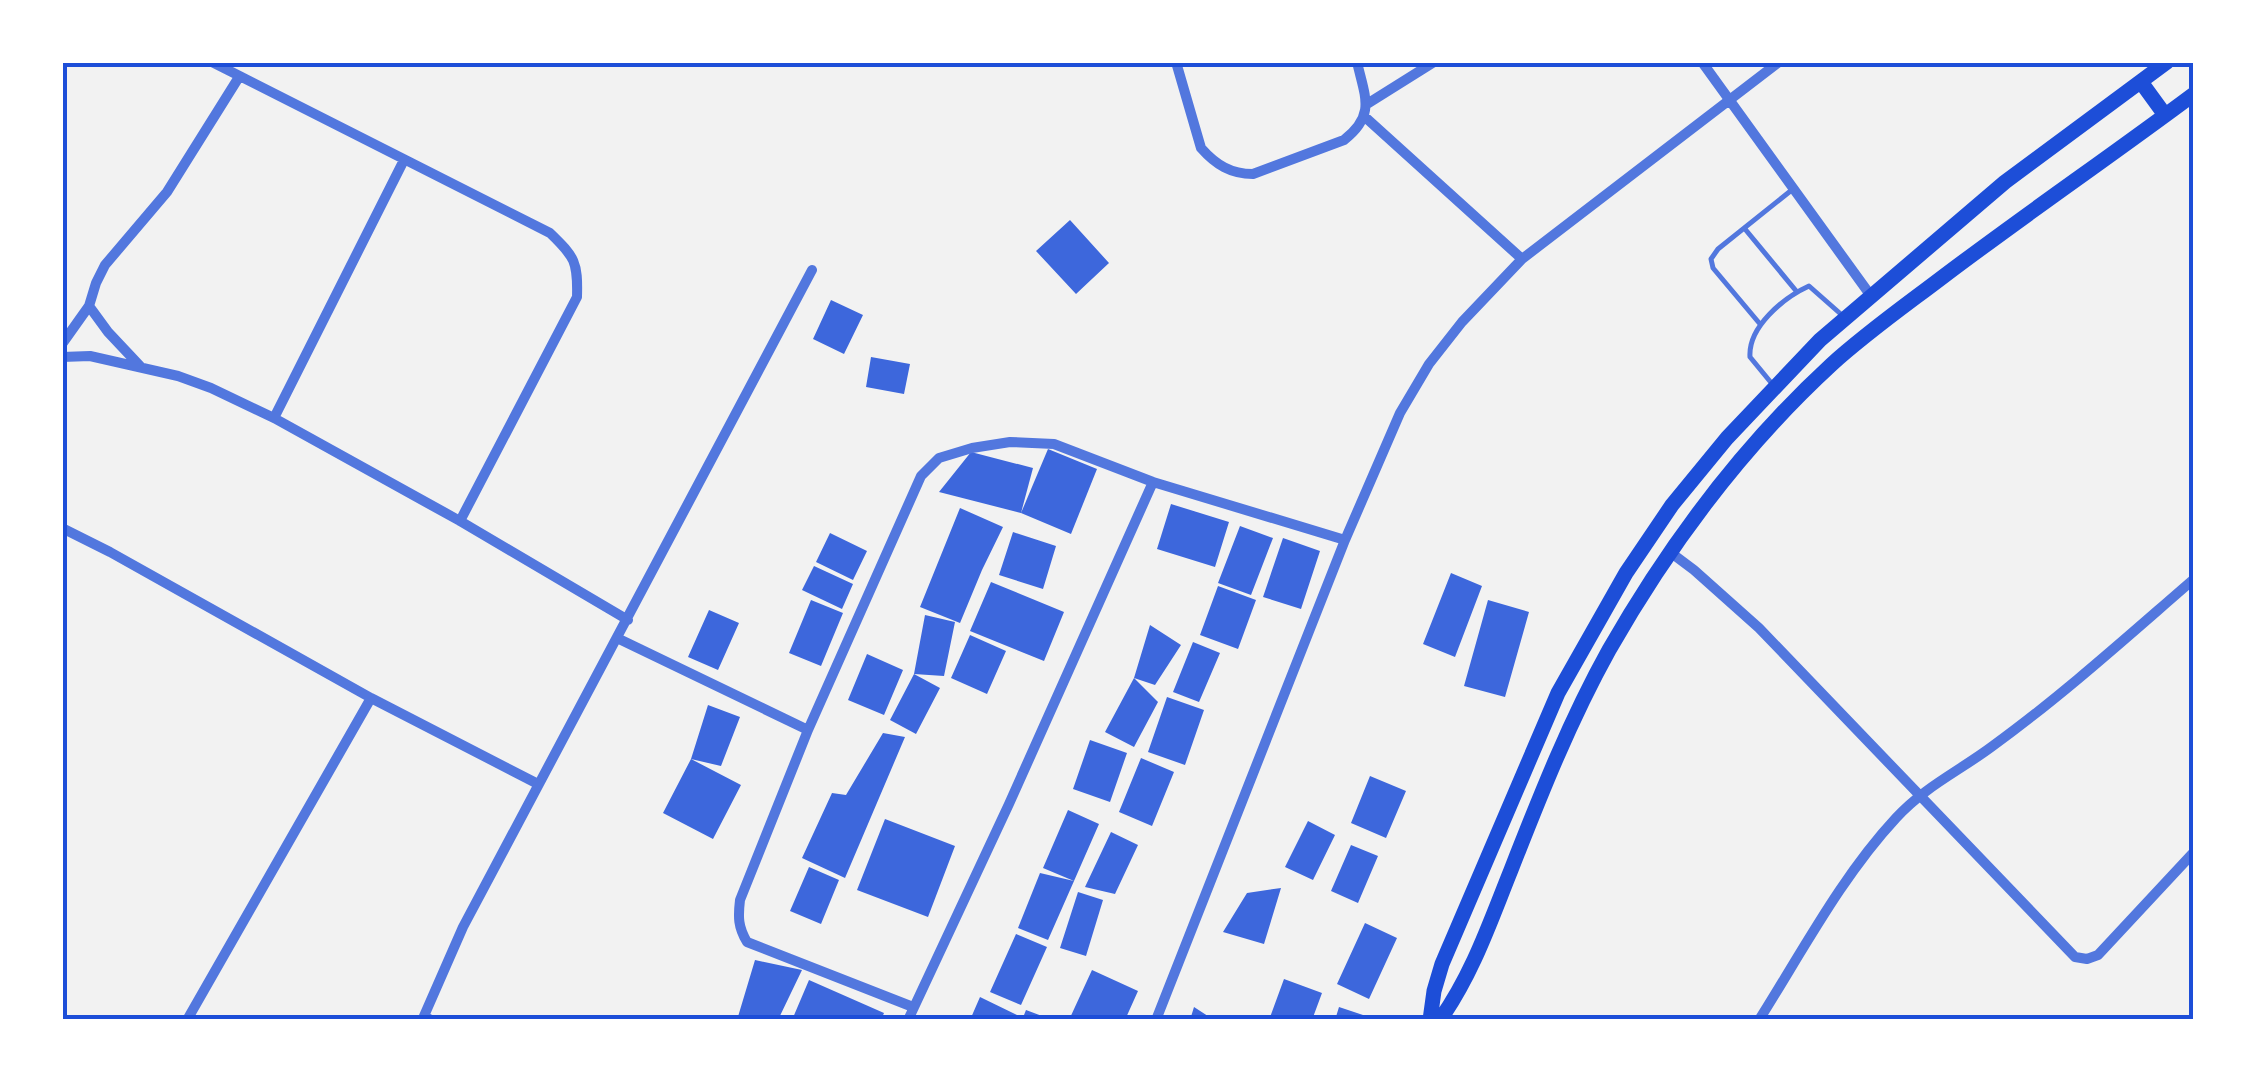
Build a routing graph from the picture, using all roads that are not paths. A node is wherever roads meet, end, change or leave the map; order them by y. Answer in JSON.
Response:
{"nodes":[{"id":1,"x":212,"y":62,"type":"edge"},
{"id":2,"x":1176,"y":62,"type":"edge"},
{"id":3,"x":1357,"y":62,"type":"edge"},
{"id":4,"x":1434,"y":62,"type":"edge"},
{"id":5,"x":1702,"y":62,"type":"edge"},
{"id":6,"x":1779,"y":62,"type":"edge"},
{"id":7,"x":2167,"y":62,"type":"edge"},
{"id":8,"x":239,"y":77,"type":"junction"},
{"id":9,"x":2140,"y":82,"type":"junction"},
{"id":10,"x":2194,"y":94,"type":"edge"},
{"id":11,"x":1728,"y":100,"type":"junction"},
{"id":12,"x":1367,"y":104,"type":"junction"},
{"id":13,"x":2166,"y":115,"type":"junction"},
{"id":14,"x":1365,"y":117,"type":"junction"},
{"id":15,"x":404,"y":160,"type":"junction"},
{"id":16,"x":1793,"y":189,"type":"junction"},
{"id":17,"x":1744,"y":228,"type":"junction"},
{"id":18,"x":1522,"y":259,"type":"junction"},
{"id":19,"x":812,"y":270,"type":"dead end"},
{"id":20,"x":1797,"y":292,"type":"junction"},
{"id":21,"x":1871,"y":296,"type":"junction"},
{"id":22,"x":89,"y":306,"type":"junction"},
{"id":23,"x":1846,"y":318,"type":"junction"},
{"id":24,"x":1760,"y":324,"type":"junction"},
{"id":25,"x":62,"y":344,"type":"edge"},
{"id":26,"x":62,"y":357,"type":"edge"},
{"id":27,"x":142,"y":368,"type":"junction"},
{"id":28,"x":1774,"y":387,"type":"junction"},
{"id":29,"x":274,"y":418,"type":"junction"},
{"id":30,"x":1153,"y":482,"type":"junction"},
{"id":31,"x":460,"y":521,"type":"junction"},
{"id":32,"x":62,"y":528,"type":"edge"},
{"id":33,"x":1346,"y":540,"type":"junction"},
{"id":34,"x":1670,"y":552,"type":"junction"},
{"id":35,"x":2194,"y":580,"type":"edge"},
{"id":36,"x":628,"y":620,"type":"junction"},
{"id":37,"x":617,"y":638,"type":"junction"},
{"id":38,"x":371,"y":698,"type":"junction"},
{"id":39,"x":808,"y":730,"type":"junction"},
{"id":40,"x":538,"y":784,"type":"junction"},
{"id":41,"x":1920,"y":794,"type":"junction"},
{"id":42,"x":2194,"y":852,"type":"edge"},
{"id":43,"x":913,"y":1008,"type":"junction"},
{"id":44,"x":425,"y":1018,"type":"edge"},
{"id":45,"x":187,"y":1020,"type":"edge"},
{"id":46,"x":908,"y":1020,"type":"edge"},
{"id":47,"x":1156,"y":1020,"type":"edge"},
{"id":48,"x":1430,"y":1020,"type":"edge"},
{"id":49,"x":1440,"y":1020,"type":"edge"},
{"id":50,"x":1760,"y":1020,"type":"edge"}],
"edges":[{"from":1,"to":8,"type":"street"},
{"from":2,"to":14,"type":"street"},
{"from":3,"to":12,"type":"street"},
{"from":4,"to":12,"type":"street"},
{"from":5,"to":11,"type":"street"},
{"from":6,"to":11,"type":"street"},
{"from":7,"to":9,"type":"highway"},
{"from":8,"to":15,"type":"street"},
{"from":8,"to":22,"type":"street"},
{"from":9,"to":13,"type":"highway"},
{"from":9,"to":21,"type":"highway"},
{"from":10,"to":13,"type":"highway"},
{"from":11,"to":16,"type":"street"},
{"from":11,"to":18,"type":"street"},
{"from":12,"to":14,"type":"street"},
{"from":13,"to":34,"type":"highway"},
{"from":14,"to":18,"type":"street"},
{"from":15,"to":29,"type":"street"},
{"from":15,"to":31,"type":"street"},
{"from":16,"to":17,"type":"lane"},
{"from":16,"to":21,"type":"street"},
{"from":17,"to":20,"type":"lane"},
{"from":17,"to":24,"type":"lane"},
{"from":18,"to":33,"type":"street"},
{"from":19,"to":36,"type":"street"},
{"from":20,"to":23,"type":"lane"},
{"from":20,"to":24,"type":"lane"},
{"from":21,"to":23,"type":"highway"},
{"from":22,"to":25,"type":"street"},
{"from":22,"to":27,"type":"street"},
{"from":23,"to":28,"type":"highway"},
{"from":24,"to":28,"type":"lane"},
{"from":26,"to":27,"type":"street"},
{"from":27,"to":29,"type":"street"},
{"from":28,"to":48,"type":"highway"},
{"from":29,"to":31,"type":"street"},
{"from":30,"to":33,"type":"street"},
{"from":30,"to":39,"type":"street"},
{"from":30,"to":43,"type":"street"},
{"from":31,"to":36,"type":"street"},
{"from":32,"to":38,"type":"street"},
{"from":33,"to":47,"type":"street"},
{"from":34,"to":41,"type":"street"},
{"from":34,"to":49,"type":"highway"},
{"from":35,"to":41,"type":"street"},
{"from":36,"to":37,"type":"street"},
{"from":37,"to":39,"type":"street"},
{"from":37,"to":40,"type":"street"},
{"from":38,"to":40,"type":"street"},
{"from":38,"to":45,"type":"street"},
{"from":39,"to":43,"type":"street"},
{"from":40,"to":44,"type":"street"},
{"from":41,"to":42,"type":"street"},
{"from":41,"to":50,"type":"street"},
{"from":43,"to":46,"type":"street"}]}
